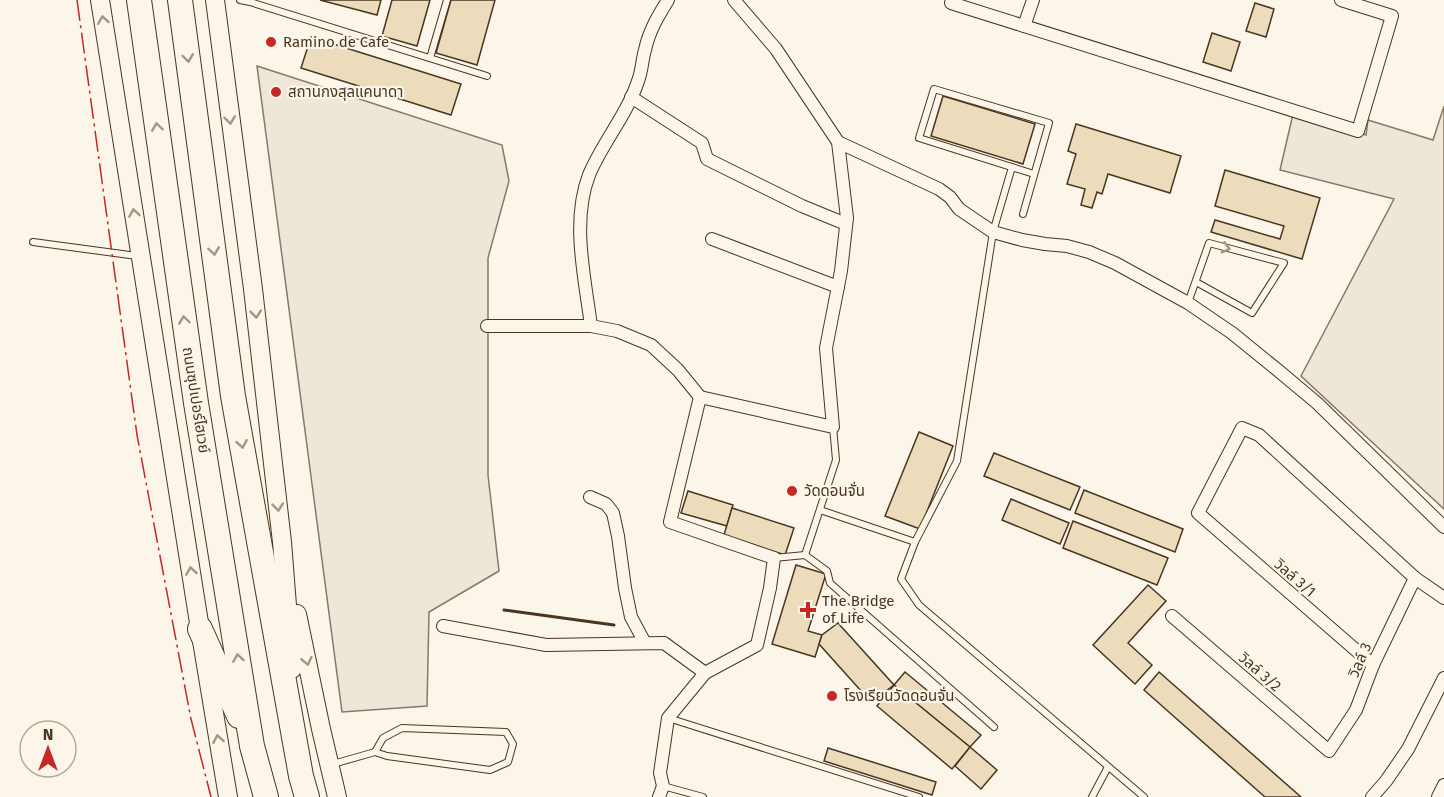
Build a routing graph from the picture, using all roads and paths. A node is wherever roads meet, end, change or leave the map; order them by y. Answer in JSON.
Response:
{"nodes":[{"id":1,"x":100,"y":0,"type":"edge"},
{"id":2,"x":139,"y":0,"type":"edge"},
{"id":3,"x":180,"y":0,"type":"edge"},
{"id":4,"x":214,"y":0,"type":"edge"},
{"id":5,"x":240,"y":0,"type":"edge"},
{"id":6,"x":447,"y":0,"type":"edge"},
{"id":7,"x":668,"y":0,"type":"edge"},
{"id":8,"x":734,"y":0,"type":"edge"},
{"id":9,"x":1033,"y":0,"type":"edge"},
{"id":10,"x":1341,"y":0,"type":"edge"},
{"id":11,"x":951,"y":3,"type":"dead end"},
{"id":12,"x":1024,"y":26,"type":"junction"},
{"id":13,"x":430,"y":58,"type":"junction"},
{"id":14,"x":487,"y":76,"type":"dead end"},
{"id":15,"x":631,"y":97,"type":"junction"},
{"id":16,"x":837,"y":142,"type":"junction"},
{"id":17,"x":1012,"y":168,"type":"junction"},
{"id":18,"x":1034,"y":174,"type":"junction"},
{"id":19,"x":1023,"y":214,"type":"dead end"},
{"id":20,"x":846,"y":224,"type":"junction"},
{"id":21,"x":993,"y":232,"type":"junction"},
{"id":22,"x":712,"y":239,"type":"dead end"},
{"id":23,"x":33,"y":242,"type":"dead end"},
{"id":24,"x":141,"y":257,"type":"junction"},
{"id":25,"x":1196,"y":282,"type":"junction"},
{"id":26,"x":838,"y":287,"type":"junction"},
{"id":27,"x":1188,"y":303,"type":"junction"},
{"id":28,"x":487,"y":326,"type":"dead end"},
{"id":29,"x":591,"y":326,"type":"junction"},
{"id":30,"x":700,"y":397,"type":"junction"},
{"id":31,"x":833,"y":427,"type":"junction"},
{"id":32,"x":590,"y":497,"type":"dead end"},
{"id":33,"x":820,"y":510,"type":"junction"},
{"id":34,"x":1444,"y":527,"type":"edge"},
{"id":35,"x":282,"y":542,"type":"junction"},
{"id":36,"x":915,"y":542,"type":"junction"},
{"id":37,"x":805,"y":555,"type":"junction"},
{"id":38,"x":774,"y":558,"type":"junction"},
{"id":39,"x":1415,"y":578,"type":"junction"},
{"id":40,"x":1444,"y":598,"type":"edge"},
{"id":41,"x":1172,"y":616,"type":"dead end"},
{"id":42,"x":443,"y":626,"type":"dead end"},
{"id":43,"x":200,"y":629,"type":"junction"},
{"id":44,"x":645,"y":643,"type":"junction"},
{"id":45,"x":1373,"y":664,"type":"junction"},
{"id":46,"x":705,"y":673,"type":"junction"},
{"id":47,"x":1444,"y":678,"type":"edge"},
{"id":48,"x":668,"y":718,"type":"junction"},
{"id":49,"x":994,"y":727,"type":"dead end"},
{"id":50,"x":252,"y":746,"type":"junction"},
{"id":51,"x":1329,"y":751,"type":"joint"},
{"id":52,"x":375,"y":752,"type":"junction"},
{"id":53,"x":298,"y":755,"type":"junction"},
{"id":54,"x":329,"y":765,"type":"junction"},
{"id":55,"x":1108,"y":767,"type":"junction"},
{"id":56,"x":1444,"y":785,"type":"edge"},
{"id":57,"x":661,"y":791,"type":"edge"},
{"id":58,"x":228,"y":797,"type":"edge"},
{"id":59,"x":266,"y":797,"type":"edge"},
{"id":60,"x":307,"y":797,"type":"edge"},
{"id":61,"x":337,"y":797,"type":"edge"},
{"id":62,"x":703,"y":797,"type":"edge"},
{"id":63,"x":919,"y":797,"type":"edge"},
{"id":64,"x":1092,"y":797,"type":"edge"},
{"id":65,"x":1144,"y":797,"type":"edge"},
{"id":66,"x":1372,"y":797,"type":"edge"},
{"id":67,"x":1438,"y":797,"type":"edge"}],
"edges":[{"from":24,"to":1,"type":"main road","one_way":true},
{"from":50,"to":2,"type":"highway","name":"ถนนซุปเปอร์ไฮเวย์","one_way":true},
{"from":3,"to":53,"type":"highway","one_way":true},
{"from":4,"to":35,"type":"main road","one_way":true},
{"from":5,"to":13,"type":"lane"},
{"from":6,"to":13,"type":"lane"},
{"from":7,"to":15,"type":"street"},
{"from":8,"to":16,"type":"street"},
{"from":9,"to":12,"type":"street"},
{"from":10,"to":12,"type":"street"},
{"from":11,"to":12,"type":"street"},
{"from":13,"to":14,"type":"lane"},
{"from":15,"to":20,"type":"street"},
{"from":15,"to":29,"type":"street"},
{"from":16,"to":20,"type":"street"},
{"from":16,"to":21,"type":"street"},
{"from":17,"to":18,"type":"lane"},
{"from":17,"to":18,"type":"lane"},
{"from":17,"to":21,"type":"lane"},
{"from":18,"to":19,"type":"lane"},
{"from":20,"to":26,"type":"street"},
{"from":21,"to":27,"type":"street"},
{"from":21,"to":36,"type":"lane"},
{"from":22,"to":26,"type":"street"},
{"from":23,"to":24,"type":"lane"},
{"from":43,"to":24,"type":"main road","one_way":true},
{"from":25,"to":25,"type":"lane","one_way":true},
{"from":25,"to":27,"type":"lane"},
{"from":26,"to":31,"type":"street"},
{"from":27,"to":34,"type":"street"},
{"from":28,"to":29,"type":"street"},
{"from":29,"to":30,"type":"street"},
{"from":30,"to":31,"type":"street"},
{"from":30,"to":38,"type":"street"},
{"from":31,"to":33,"type":"lane"},
{"from":32,"to":44,"type":"street"},
{"from":33,"to":36,"type":"lane"},
{"from":33,"to":37,"type":"lane"},
{"from":35,"to":53,"type":"main road"},
{"from":35,"to":54,"type":"main road","one_way":true},
{"from":36,"to":55,"type":"lane"},
{"from":37,"to":38,"type":"lane"},
{"from":37,"to":49,"type":"lane"},
{"from":38,"to":46,"type":"street"},
{"from":39,"to":40,"type":"street"},
{"from":39,"to":45,"type":"street","name":"วิลล์ 3"},
{"from":39,"to":45,"type":"street","name":"วิลล์ 3/1"},
{"from":41,"to":51,"type":"street","name":"วิลล์ 3/2"},
{"from":42,"to":44,"type":"street"},
{"from":43,"to":50,"type":"highway"},
{"from":58,"to":43,"type":"main road","one_way":true},
{"from":44,"to":46,"type":"street"},
{"from":45,"to":51,"type":"street","name":"วิลล์ 3"},
{"from":46,"to":48,"type":"street"},
{"from":47,"to":66,"type":"street"},
{"from":48,"to":57,"type":"street"},
{"from":48,"to":63,"type":"lane"},
{"from":50,"to":59,"type":"highway","name":"ถนนซุปเปอร์ไฮเวย์"},
{"from":52,"to":52,"type":"lane"},
{"from":52,"to":54,"type":"lane"},
{"from":53,"to":60,"type":"highway"},
{"from":54,"to":61,"type":"main road"},
{"from":55,"to":64,"type":"lane"},
{"from":55,"to":65,"type":"lane"},
{"from":56,"to":67,"type":"street"},
{"from":57,"to":62,"type":"lane"}]}
